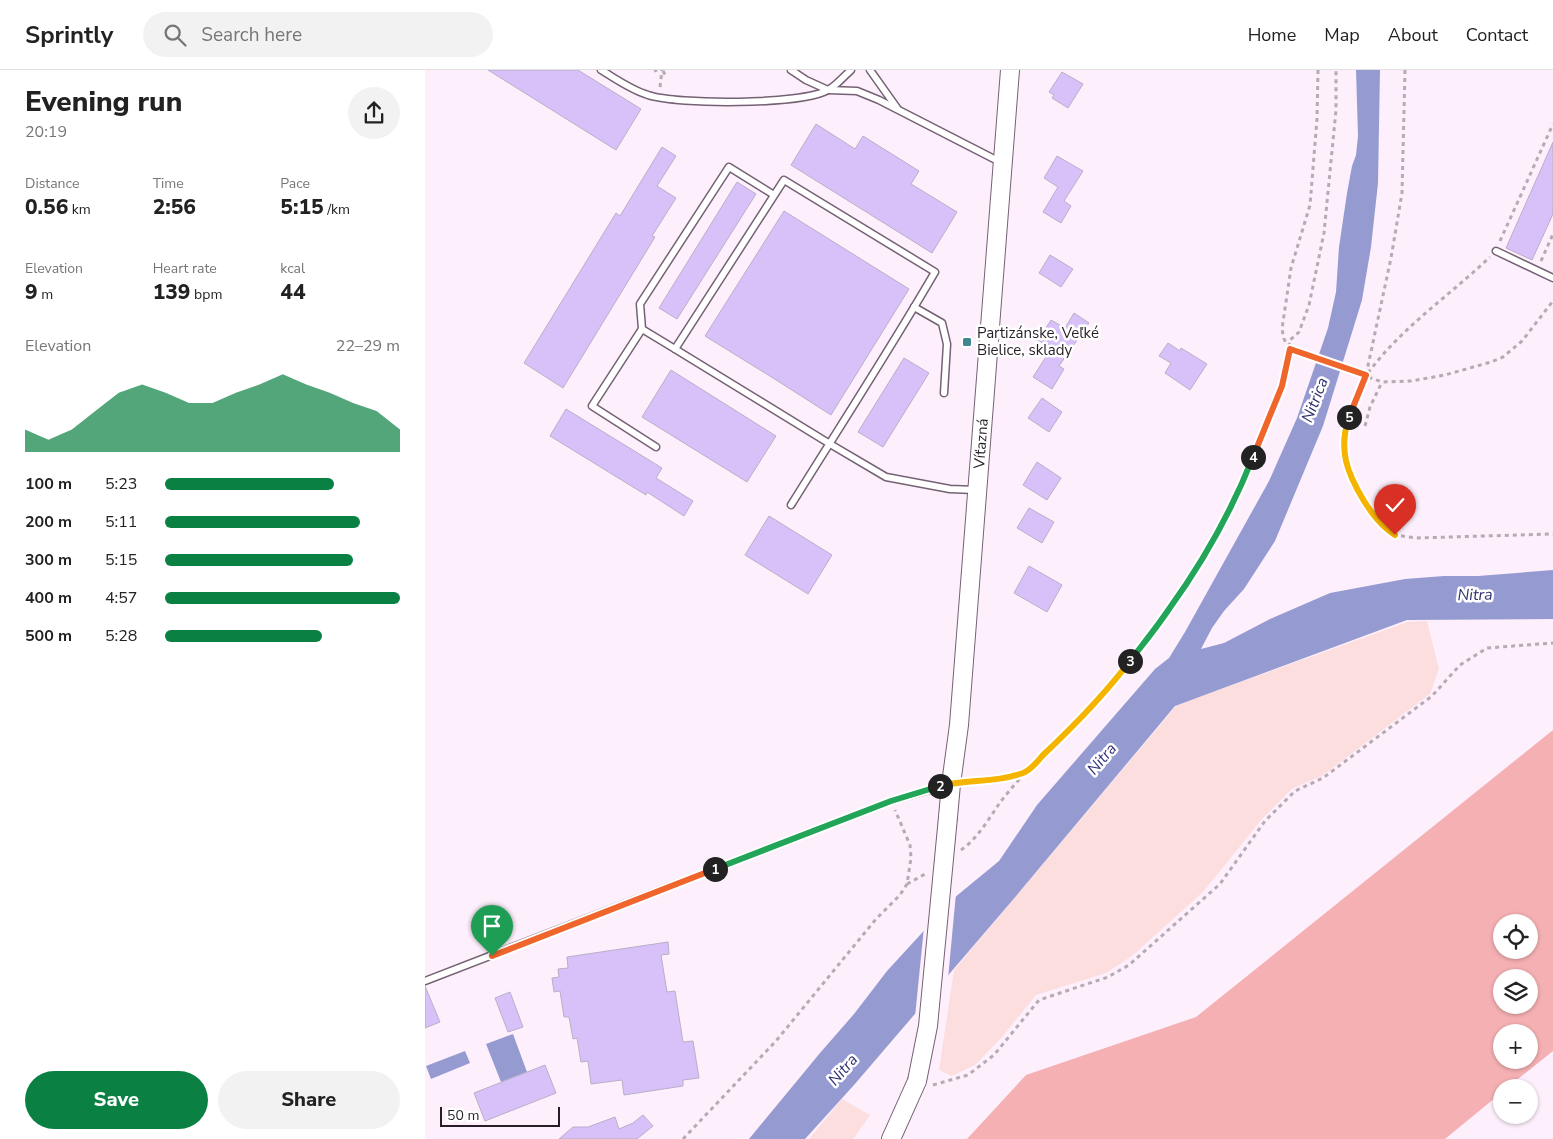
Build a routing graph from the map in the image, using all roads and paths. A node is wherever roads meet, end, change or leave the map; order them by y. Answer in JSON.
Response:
{"nodes":[{"id":1,"x":601,"y":70,"type":"edge"},
{"id":2,"x":662,"y":70,"type":"edge"},
{"id":3,"x":791,"y":70,"type":"edge"},
{"id":4,"x":851,"y":70,"type":"edge"},
{"id":5,"x":870,"y":70,"type":"edge"},
{"id":6,"x":1011,"y":70,"type":"edge"},
{"id":7,"x":1318,"y":70,"type":"edge"},
{"id":8,"x":1336,"y":70,"type":"edge"},
{"id":9,"x":1405,"y":70,"type":"edge"},
{"id":10,"x":667,"y":78,"type":"dead end"},
{"id":11,"x":829,"y":90,"type":"junction"},
{"id":12,"x":657,"y":97,"type":"junction"},
{"id":13,"x":897,"y":109,"type":"junction"},
{"id":14,"x":1553,"y":124,"type":"edge"},
{"id":15,"x":1003,"y":164,"type":"junction"},
{"id":16,"x":774,"y":195,"type":"junction"},
{"id":17,"x":1553,"y":234,"type":"edge"},
{"id":18,"x":1495,"y":251,"type":"junction"},
{"id":19,"x":1537,"y":270,"type":"junction"},
{"id":20,"x":1553,"y":278,"type":"edge"},
{"id":21,"x":1553,"y":302,"type":"edge"},
{"id":22,"x":915,"y":307,"type":"junction"},
{"id":23,"x":642,"y":329,"type":"junction"},
{"id":24,"x":675,"y":349,"type":"junction"},
{"id":25,"x":1290,"y":349,"type":"junction"},
{"id":26,"x":1366,"y":375,"type":"junction"},
{"id":27,"x":1382,"y":382,"type":"junction"},
{"id":28,"x":944,"y":393,"type":"dead end"},
{"id":29,"x":1365,"y":426,"type":"dead end"},
{"id":30,"x":830,"y":444,"type":"junction"},
{"id":31,"x":656,"y":447,"type":"dead end"},
{"id":32,"x":978,"y":490,"type":"junction"},
{"id":33,"x":791,"y":505,"type":"dead end"},
{"id":34,"x":1553,"y":534,"type":"edge"},
{"id":35,"x":1553,"y":643,"type":"edge"},
{"id":36,"x":1026,"y":772,"type":"junction"},
{"id":37,"x":951,"y":784,"type":"junction"},
{"id":38,"x":891,"y":801,"type":"junction"},
{"id":39,"x":959,"y":851,"type":"dead end"},
{"id":40,"x":931,"y":871,"type":"dead end"},
{"id":41,"x":907,"y":884,"type":"junction"},
{"id":42,"x":425,"y":981,"type":"edge"},
{"id":43,"x":916,"y":1084,"type":"junction"},
{"id":44,"x":683,"y":1139,"type":"edge"},
{"id":45,"x":891,"y":1139,"type":"edge"}],
"edges":[{"from":1,"to":12,"type":"lane"},
{"from":2,"to":10,"type":"path"},
{"from":2,"to":12,"type":"path"},
{"from":3,"to":11,"type":"lane"},
{"from":4,"to":11,"type":"lane"},
{"from":5,"to":13,"type":"lane"},
{"from":6,"to":15,"type":"main road","name":"Víťazná"},
{"from":7,"to":25,"type":"path"},
{"from":8,"to":25,"type":"path"},
{"from":9,"to":26,"type":"path"},
{"from":11,"to":12,"type":"lane"},
{"from":11,"to":13,"type":"lane"},
{"from":13,"to":15,"type":"lane"},
{"from":14,"to":18,"type":"path"},
{"from":15,"to":32,"type":"main road","name":"Víťazná"},
{"from":16,"to":22,"type":"lane"},
{"from":16,"to":23,"type":"lane"},
{"from":16,"to":24,"type":"lane"},
{"from":17,"to":19,"type":"path"},
{"from":18,"to":19,"type":"lane"},
{"from":18,"to":26,"type":"path"},
{"from":19,"to":20,"type":"lane"},
{"from":21,"to":27,"type":"path"},
{"from":22,"to":28,"type":"lane"},
{"from":22,"to":30,"type":"lane"},
{"from":23,"to":24,"type":"lane"},
{"from":23,"to":31,"type":"lane"},
{"from":24,"to":30,"type":"lane"},
{"from":25,"to":26,"type":"path"},
{"from":25,"to":36,"type":"path"},
{"from":26,"to":27,"type":"path"},
{"from":26,"to":34,"type":"path"},
{"from":27,"to":29,"type":"path"},
{"from":30,"to":32,"type":"lane"},
{"from":30,"to":33,"type":"lane"},
{"from":32,"to":37,"type":"main road","name":"Víťazná"},
{"from":35,"to":43,"type":"path"},
{"from":36,"to":37,"type":"path"},
{"from":36,"to":39,"type":"path"},
{"from":37,"to":38,"type":"lane"},
{"from":37,"to":43,"type":"main road","name":"Víťazná","bridge":true},
{"from":38,"to":41,"type":"path"},
{"from":38,"to":42,"type":"lane"},
{"from":40,"to":41,"type":"path"},
{"from":41,"to":44,"type":"path"},
{"from":43,"to":45,"type":"main road","name":"Víťazná"}]}
